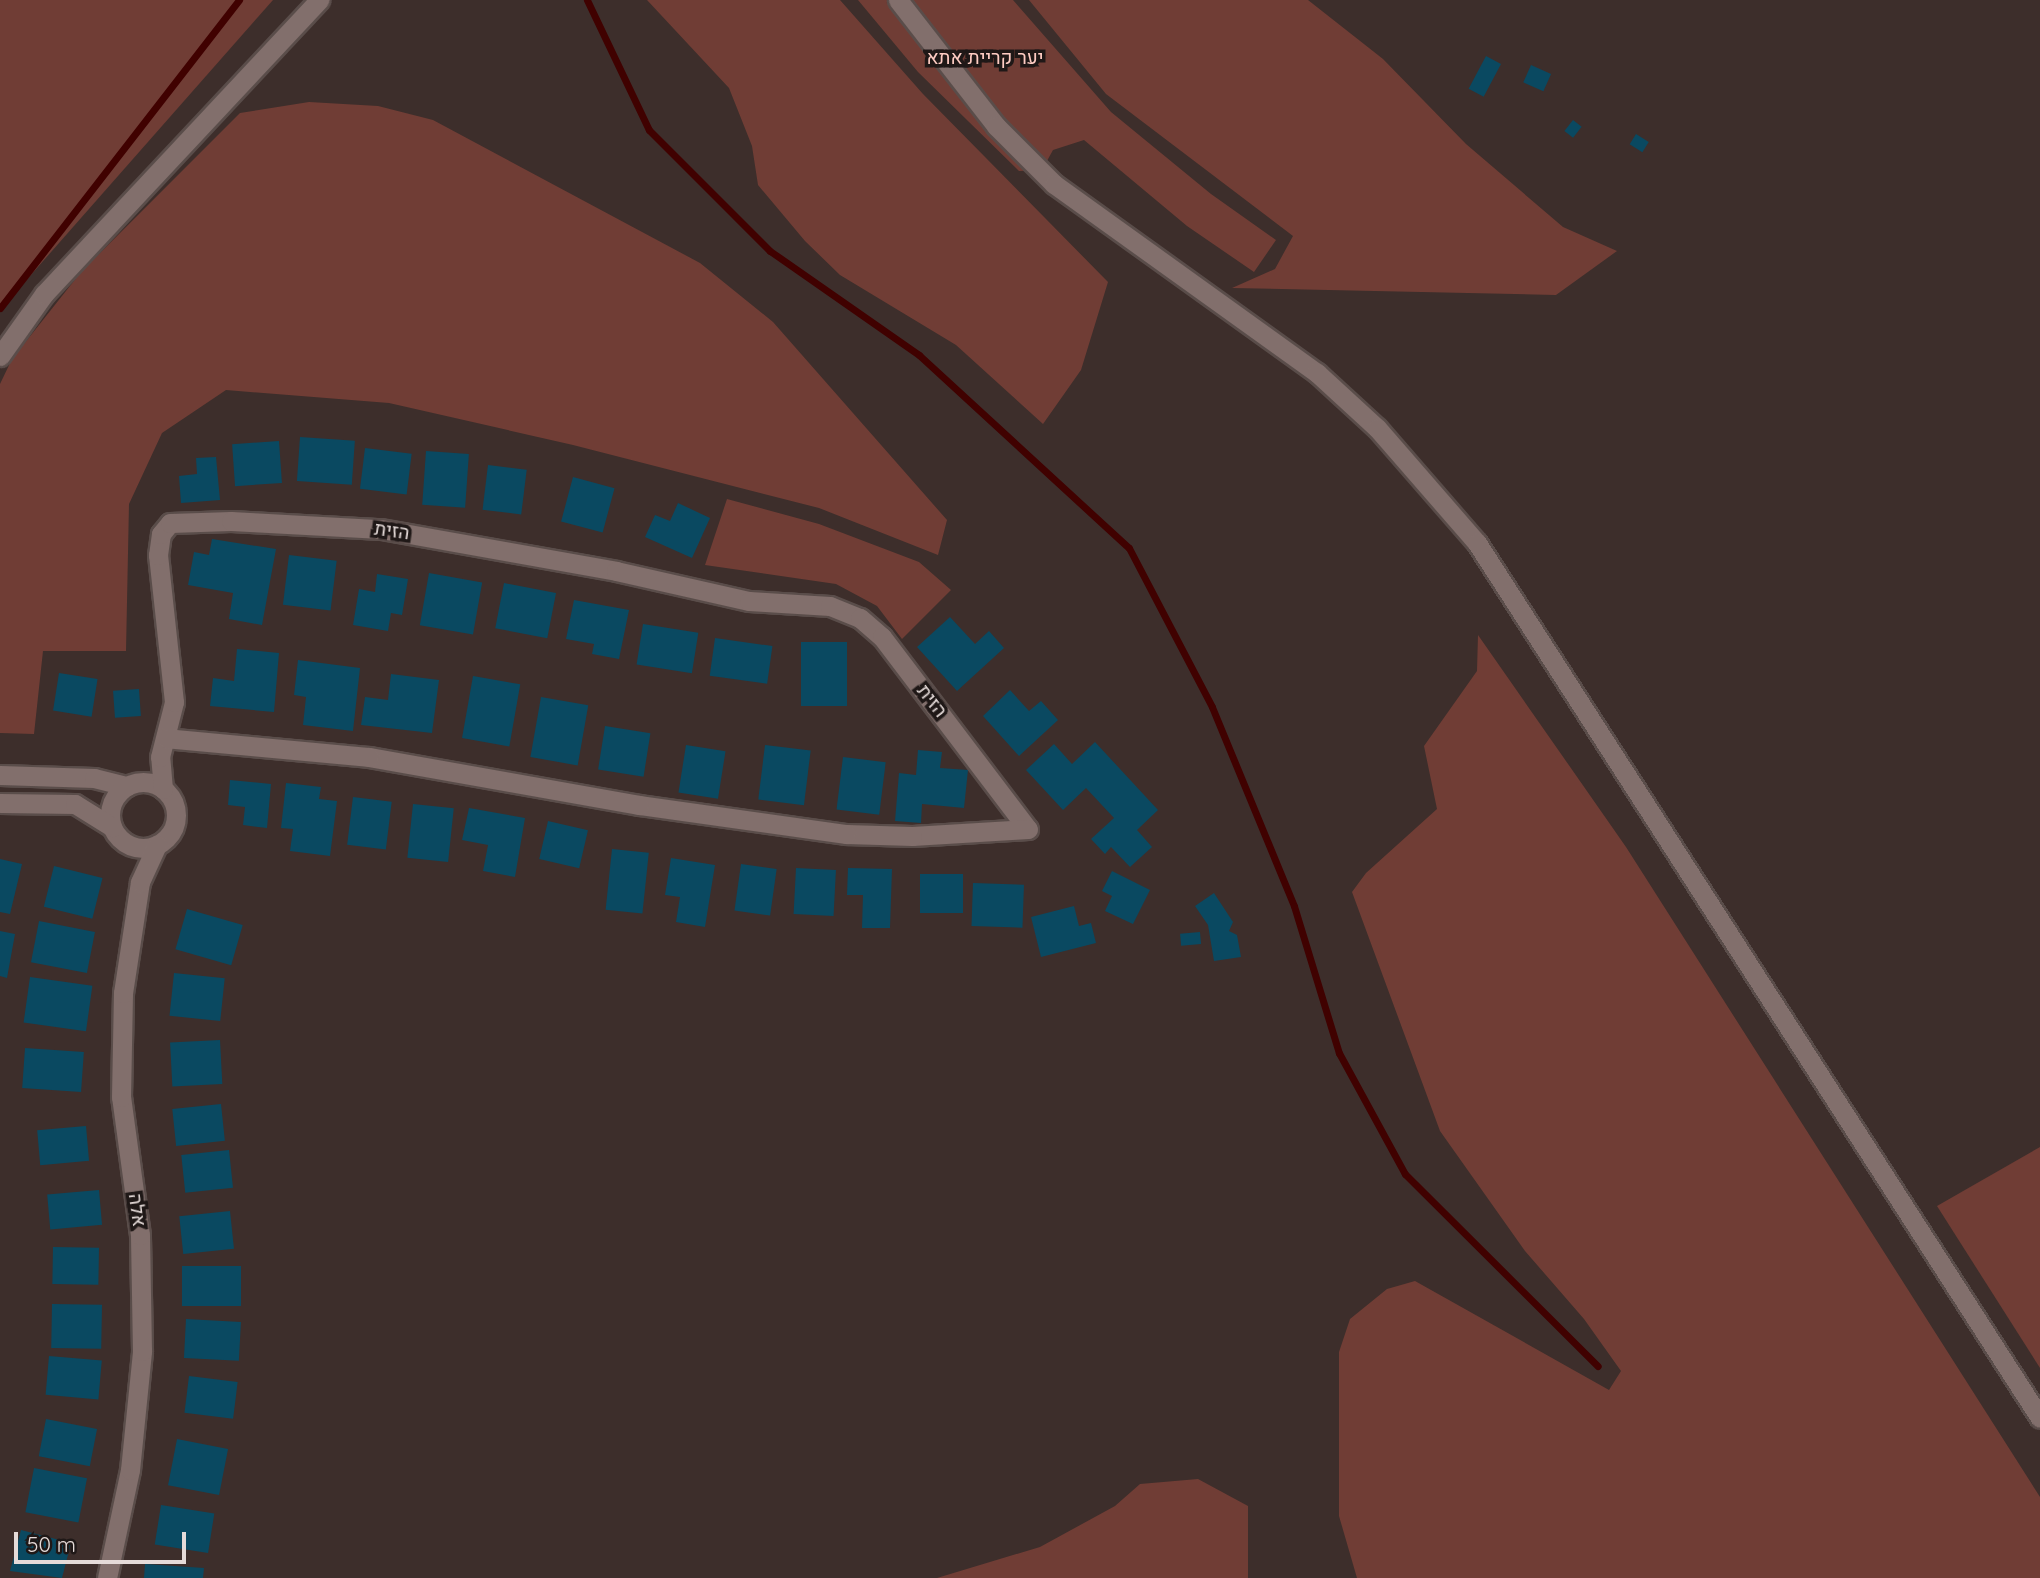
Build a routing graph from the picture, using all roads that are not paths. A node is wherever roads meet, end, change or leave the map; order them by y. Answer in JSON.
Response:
{"nodes":[{"id":1,"x":319,"y":0,"type":"edge"},
{"id":2,"x":898,"y":0,"type":"edge"},
{"id":3,"x":0,"y":356,"type":"edge"},
{"id":4,"x":166,"y":738,"type":"junction"},
{"id":5,"x":0,"y":775,"type":"edge"},
{"id":6,"x":127,"y":786,"type":"junction"},
{"id":7,"x":163,"y":789,"type":"junction"},
{"id":8,"x":0,"y":803,"type":"edge"},
{"id":9,"x":112,"y":827,"type":"junction"},
{"id":10,"x":157,"y":845,"type":"junction"},
{"id":11,"x":2040,"y":1418,"type":"edge"},
{"id":12,"x":107,"y":1578,"type":"edge"}],
"edges":[{"from":1,"to":3,"type":"street"},
{"from":2,"to":11,"type":"street"},
{"from":4,"to":4,"type":"street","name":"הזית"},
{"from":4,"to":7,"type":"street","name":"הזית"},
{"from":5,"to":6,"type":"street"},
{"from":6,"to":7,"type":"street"},
{"from":6,"to":9,"type":"street"},
{"from":7,"to":10,"type":"street"},
{"from":8,"to":9,"type":"street"},
{"from":9,"to":10,"type":"street"},
{"from":10,"to":12,"type":"street","name":"אלה"}]}
